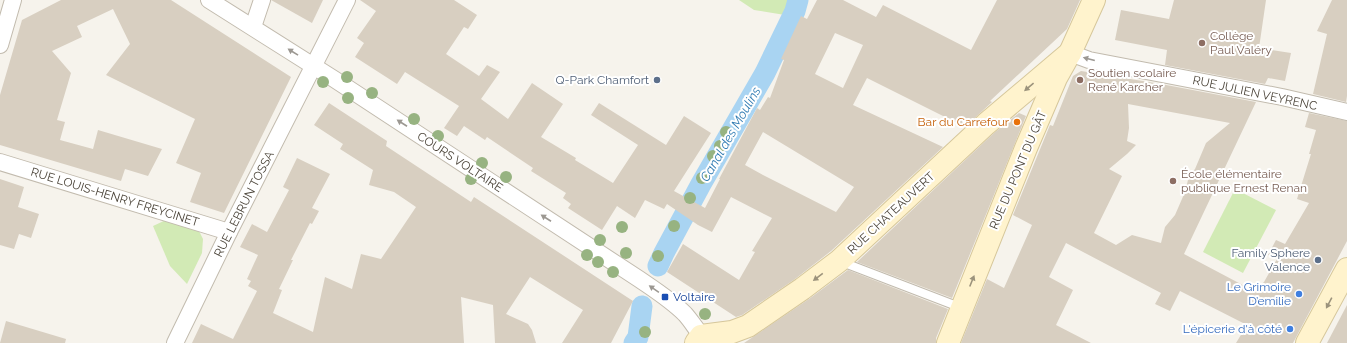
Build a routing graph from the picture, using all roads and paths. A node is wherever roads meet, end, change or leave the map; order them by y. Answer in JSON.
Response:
{"nodes":[{"id":1,"x":13,"y":0,"type":"edge"},
{"id":2,"x":209,"y":0,"type":"edge"},
{"id":3,"x":262,"y":0,"type":"edge"},
{"id":4,"x":347,"y":0,"type":"edge"},
{"id":5,"x":1094,"y":0,"type":"edge"},
{"id":6,"x":253,"y":27,"type":"junction"},
{"id":7,"x":0,"y":45,"type":"edge"},
{"id":8,"x":1070,"y":53,"type":"junction"},
{"id":9,"x":314,"y":66,"type":"junction"},
{"id":10,"x":1347,"y":112,"type":"edge"},
{"id":11,"x":0,"y":162,"type":"edge"},
{"id":12,"x":229,"y":232,"type":"junction"},
{"id":13,"x":839,"y":261,"type":"junction"},
{"id":14,"x":1347,"y":269,"type":"edge"},
{"id":15,"x":962,"y":308,"type":"junction"},
{"id":16,"x":702,"y":341,"type":"edge"},
{"id":17,"x":175,"y":343,"type":"edge"},
{"id":18,"x":948,"y":343,"type":"edge"},
{"id":19,"x":1307,"y":343,"type":"edge"}],
"edges":[{"from":1,"to":7,"type":"street"},
{"from":2,"to":6,"type":"street","name":"COURS VOLTAIRE"},
{"from":3,"to":6,"type":"street"},
{"from":4,"to":9,"type":"street","name":"RUE LEBRUN TOSSA"},
{"from":5,"to":8,"type":"street","name":"RUE DU PONT DU GÂT"},
{"from":9,"to":6,"type":"street","name":"COURS VOLTAIRE","one_way":true},
{"from":10,"to":8,"type":"street","name":"RUE JULIEN VEYRENC","one_way":true},
{"from":8,"to":13,"type":"street","name":"RUE CHATEAUVERT","one_way":true},
{"from":15,"to":8,"type":"street","name":"RUE DU PONT DU GÂT","one_way":true},
{"from":9,"to":12,"type":"street","name":"RUE LEBRUN TOSSA"},
{"from":16,"to":9,"type":"street","name":"COURS VOLTAIRE","one_way":true},
{"from":11,"to":12,"type":"street","name":"RUE LOUIS-HENRY FREYCINET"},
{"from":12,"to":17,"type":"street","name":"RUE LEBRUN TOSSA"},
{"from":13,"to":15,"type":"lane"},
{"from":13,"to":16,"type":"street","name":"RUE CHATEAUVERT","one_way":true},
{"from":14,"to":19,"type":"street","one_way":true},
{"from":15,"to":18,"type":"street","name":"RUE DU PONT DU GÂT"}]}
